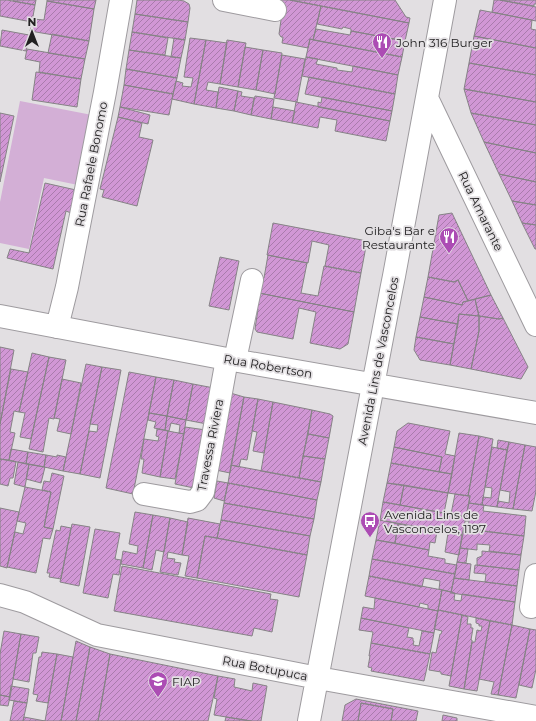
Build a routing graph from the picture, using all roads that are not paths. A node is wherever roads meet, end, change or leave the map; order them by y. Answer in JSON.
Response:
{"nodes":[{"id":1,"x":121,"y":0,"type":"edge"},
{"id":2,"x":224,"y":0,"type":"edge"},
{"id":3,"x":446,"y":0,"type":"edge"},
{"id":4,"x":275,"y":10,"type":"dead end"},
{"id":5,"x":427,"y":98,"type":"junction"},
{"id":6,"x":252,"y":280,"type":"dead end"},
{"id":7,"x":0,"y":316,"type":"edge"},
{"id":8,"x":536,"y":324,"type":"edge"},
{"id":9,"x":57,"y":327,"type":"junction"},
{"id":10,"x":231,"y":359,"type":"junction"},
{"id":11,"x":373,"y":385,"type":"junction"},
{"id":12,"x":536,"y":413,"type":"edge"},
{"id":13,"x":144,"y":494,"type":"dead end"},
{"id":14,"x":536,"y":576,"type":"edge"},
{"id":15,"x":0,"y":595,"type":"edge"},
{"id":16,"x":531,"y":607,"type":"dead end"},
{"id":17,"x":318,"y":678,"type":"junction"},
{"id":18,"x":536,"y":717,"type":"edge"},
{"id":19,"x":309,"y":721,"type":"edge"}],
"edges":[{"from":1,"to":9,"type":"street","name":"Rua Rafaele Bonomo"},
{"from":2,"to":4,"type":"street"},
{"from":3,"to":5,"type":"street","name":"Avenida Lins de Vasconcelos"},
{"from":5,"to":8,"type":"street","name":"Rua Amarante"},
{"from":5,"to":11,"type":"street","name":"Avenida Lins de Vasconcelos"},
{"from":6,"to":10,"type":"street","name":"Travessa Riviera"},
{"from":7,"to":9,"type":"street","name":"Rua Robertson"},
{"from":9,"to":10,"type":"street","name":"Rua Robertson"},
{"from":10,"to":11,"type":"street","name":"Rua Robertson"},
{"from":10,"to":13,"type":"street","name":"Travessa Riviera"},
{"from":11,"to":12,"type":"street","name":"Rua Robertson"},
{"from":11,"to":17,"type":"street","name":"Avenida Lins de Vasconcelos"},
{"from":14,"to":16,"type":"street"},
{"from":15,"to":17,"type":"street","name":"Rua Botupuca"},
{"from":17,"to":18,"type":"street","name":"Rua Botupuca"},
{"from":17,"to":19,"type":"street","name":"Avenida Lins de Vasconcelos"}]}
